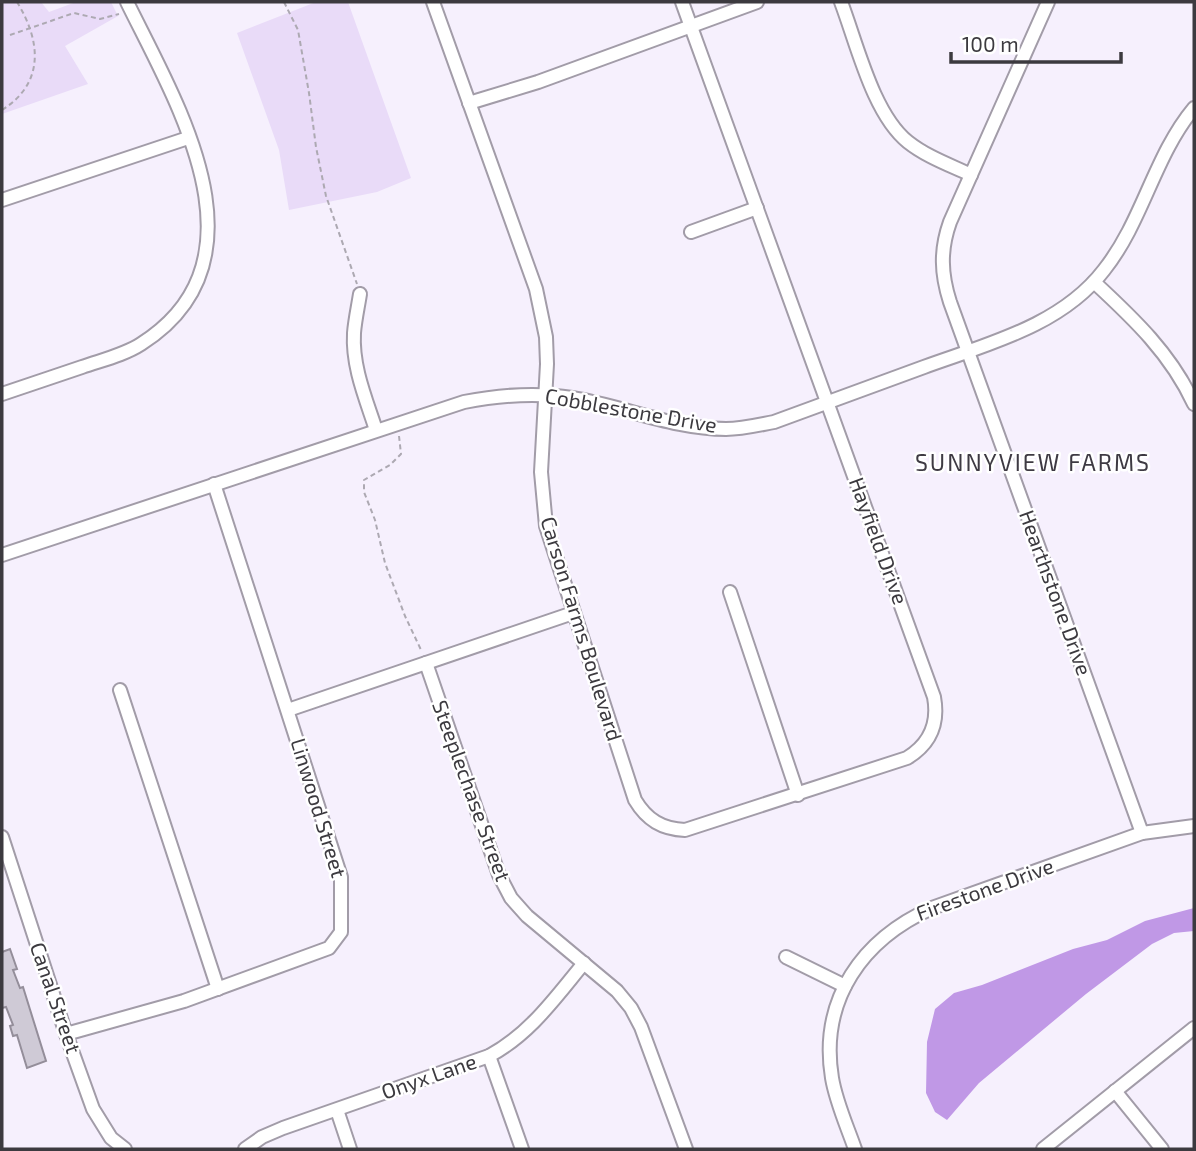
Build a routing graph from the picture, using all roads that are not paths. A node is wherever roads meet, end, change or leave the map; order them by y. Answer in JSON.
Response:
{"nodes":[{"id":1,"x":433,"y":2,"type":"edge"},
{"id":2,"x":682,"y":2,"type":"edge"},
{"id":3,"x":757,"y":2,"type":"edge"},
{"id":4,"x":841,"y":2,"type":"edge"},
{"id":5,"x":1048,"y":2,"type":"edge"},
{"id":6,"x":129,"y":6,"type":"edge"},
{"id":7,"x":690,"y":25,"type":"junction"},
{"id":8,"x":470,"y":103,"type":"junction"},
{"id":9,"x":1194,"y":108,"type":"edge"},
{"id":10,"x":188,"y":138,"type":"junction"},
{"id":11,"x":971,"y":175,"type":"junction"},
{"id":12,"x":2,"y":200,"type":"edge"},
{"id":13,"x":757,"y":208,"type":"junction"},
{"id":14,"x":691,"y":233,"type":"dead end"},
{"id":15,"x":1094,"y":282,"type":"junction"},
{"id":16,"x":360,"y":294,"type":"road end"},
{"id":17,"x":968,"y":351,"type":"junction"},
{"id":18,"x":2,"y":394,"type":"edge"},
{"id":19,"x":546,"y":395,"type":"junction"},
{"id":20,"x":828,"y":402,"type":"junction"},
{"id":21,"x":1194,"y":404,"type":"edge"},
{"id":22,"x":376,"y":430,"type":"junction"},
{"id":23,"x":214,"y":484,"type":"junction"},
{"id":24,"x":2,"y":555,"type":"edge"},
{"id":25,"x":730,"y":592,"type":"dead end"},
{"id":26,"x":573,"y":613,"type":"junction"},
{"id":27,"x":426,"y":663,"type":"junction"},
{"id":28,"x":120,"y":690,"type":"dead end"},
{"id":29,"x":288,"y":710,"type":"junction"},
{"id":30,"x":797,"y":794,"type":"junction"},
{"id":31,"x":1194,"y":826,"type":"edge"},
{"id":32,"x":1142,"y":832,"type":"junction"},
{"id":33,"x":2,"y":837,"type":"edge"},
{"id":34,"x":786,"y":957,"type":"dead end"},
{"id":35,"x":584,"y":963,"type":"junction"},
{"id":36,"x":845,"y":986,"type":"junction"},
{"id":37,"x":218,"y":989,"type":"junction"},
{"id":38,"x":1194,"y":1028,"type":"edge"},
{"id":39,"x":66,"y":1034,"type":"junction"},
{"id":40,"x":489,"y":1056,"type":"junction"},
{"id":41,"x":1115,"y":1091,"type":"junction"},
{"id":42,"x":337,"y":1110,"type":"junction"},
{"id":43,"x":125,"y":1149,"type":"edge"},
{"id":44,"x":245,"y":1149,"type":"edge"},
{"id":45,"x":351,"y":1149,"type":"edge"},
{"id":46,"x":522,"y":1149,"type":"edge"},
{"id":47,"x":686,"y":1149,"type":"edge"},
{"id":48,"x":855,"y":1149,"type":"edge"},
{"id":49,"x":1043,"y":1149,"type":"edge"},
{"id":50,"x":1162,"y":1149,"type":"edge"}],
"edges":[{"from":1,"to":8,"type":"street","name":"Carson Farms Boulevard"},
{"from":2,"to":7,"type":"street","name":"Hayfield Drive"},
{"from":3,"to":7,"type":"street"},
{"from":4,"to":11,"type":"street"},
{"from":5,"to":11,"type":"street","name":"Hearthstone Drive"},
{"from":6,"to":10,"type":"street"},
{"from":7,"to":8,"type":"street"},
{"from":7,"to":13,"type":"street","name":"Hayfield Drive"},
{"from":8,"to":19,"type":"street","name":"Carson Farms Boulevard"},
{"from":9,"to":15,"type":"street","name":"Cobblestone Drive"},
{"from":10,"to":12,"type":"street"},
{"from":10,"to":18,"type":"street"},
{"from":11,"to":17,"type":"street","name":"Hearthstone Drive"},
{"from":13,"to":14,"type":"street"},
{"from":13,"to":20,"type":"street","name":"Hayfield Drive"},
{"from":15,"to":17,"type":"street","name":"Cobblestone Drive"},
{"from":15,"to":21,"type":"street"},
{"from":16,"to":22,"type":"street"},
{"from":17,"to":20,"type":"street","name":"Cobblestone Drive"},
{"from":17,"to":32,"type":"street","name":"Hearthstone Drive"},
{"from":19,"to":20,"type":"street","name":"Cobblestone Drive"},
{"from":19,"to":22,"type":"street","name":"Cobblestone Drive"},
{"from":19,"to":26,"type":"street","name":"Carson Farms Boulevard"},
{"from":20,"to":30,"type":"street","name":"Hayfield Drive"},
{"from":22,"to":23,"type":"street","name":"Cobblestone Drive"},
{"from":23,"to":24,"type":"street","name":"Cobblestone Drive"},
{"from":23,"to":29,"type":"street","name":"Linwood Street"},
{"from":25,"to":30,"type":"street"},
{"from":26,"to":27,"type":"street"},
{"from":26,"to":30,"type":"street","name":"Carson Farms Boulevard"},
{"from":27,"to":29,"type":"street"},
{"from":27,"to":35,"type":"street","name":"Steeplechase Street"},
{"from":28,"to":37,"type":"street"},
{"from":29,"to":37,"type":"street","name":"Linwood Street"},
{"from":31,"to":32,"type":"street","name":"Firestone Drive"},
{"from":32,"to":36,"type":"street","name":"Firestone Drive"},
{"from":33,"to":39,"type":"street","name":"Canal Street"},
{"from":34,"to":36,"type":"street"},
{"from":35,"to":40,"type":"street","name":"Onyx Lane"},
{"from":35,"to":47,"type":"street","name":"Steeplechase Street"},
{"from":36,"to":48,"type":"street","name":"Firestone Drive"},
{"from":37,"to":39,"type":"street","name":"Linwood Street"},
{"from":38,"to":41,"type":"street"},
{"from":39,"to":43,"type":"street","name":"Canal Street"},
{"from":40,"to":42,"type":"street","name":"Onyx Lane"},
{"from":40,"to":46,"type":"street"},
{"from":41,"to":49,"type":"street"},
{"from":41,"to":50,"type":"street"},
{"from":42,"to":44,"type":"street","name":"Onyx Lane"},
{"from":42,"to":45,"type":"street"}]}
